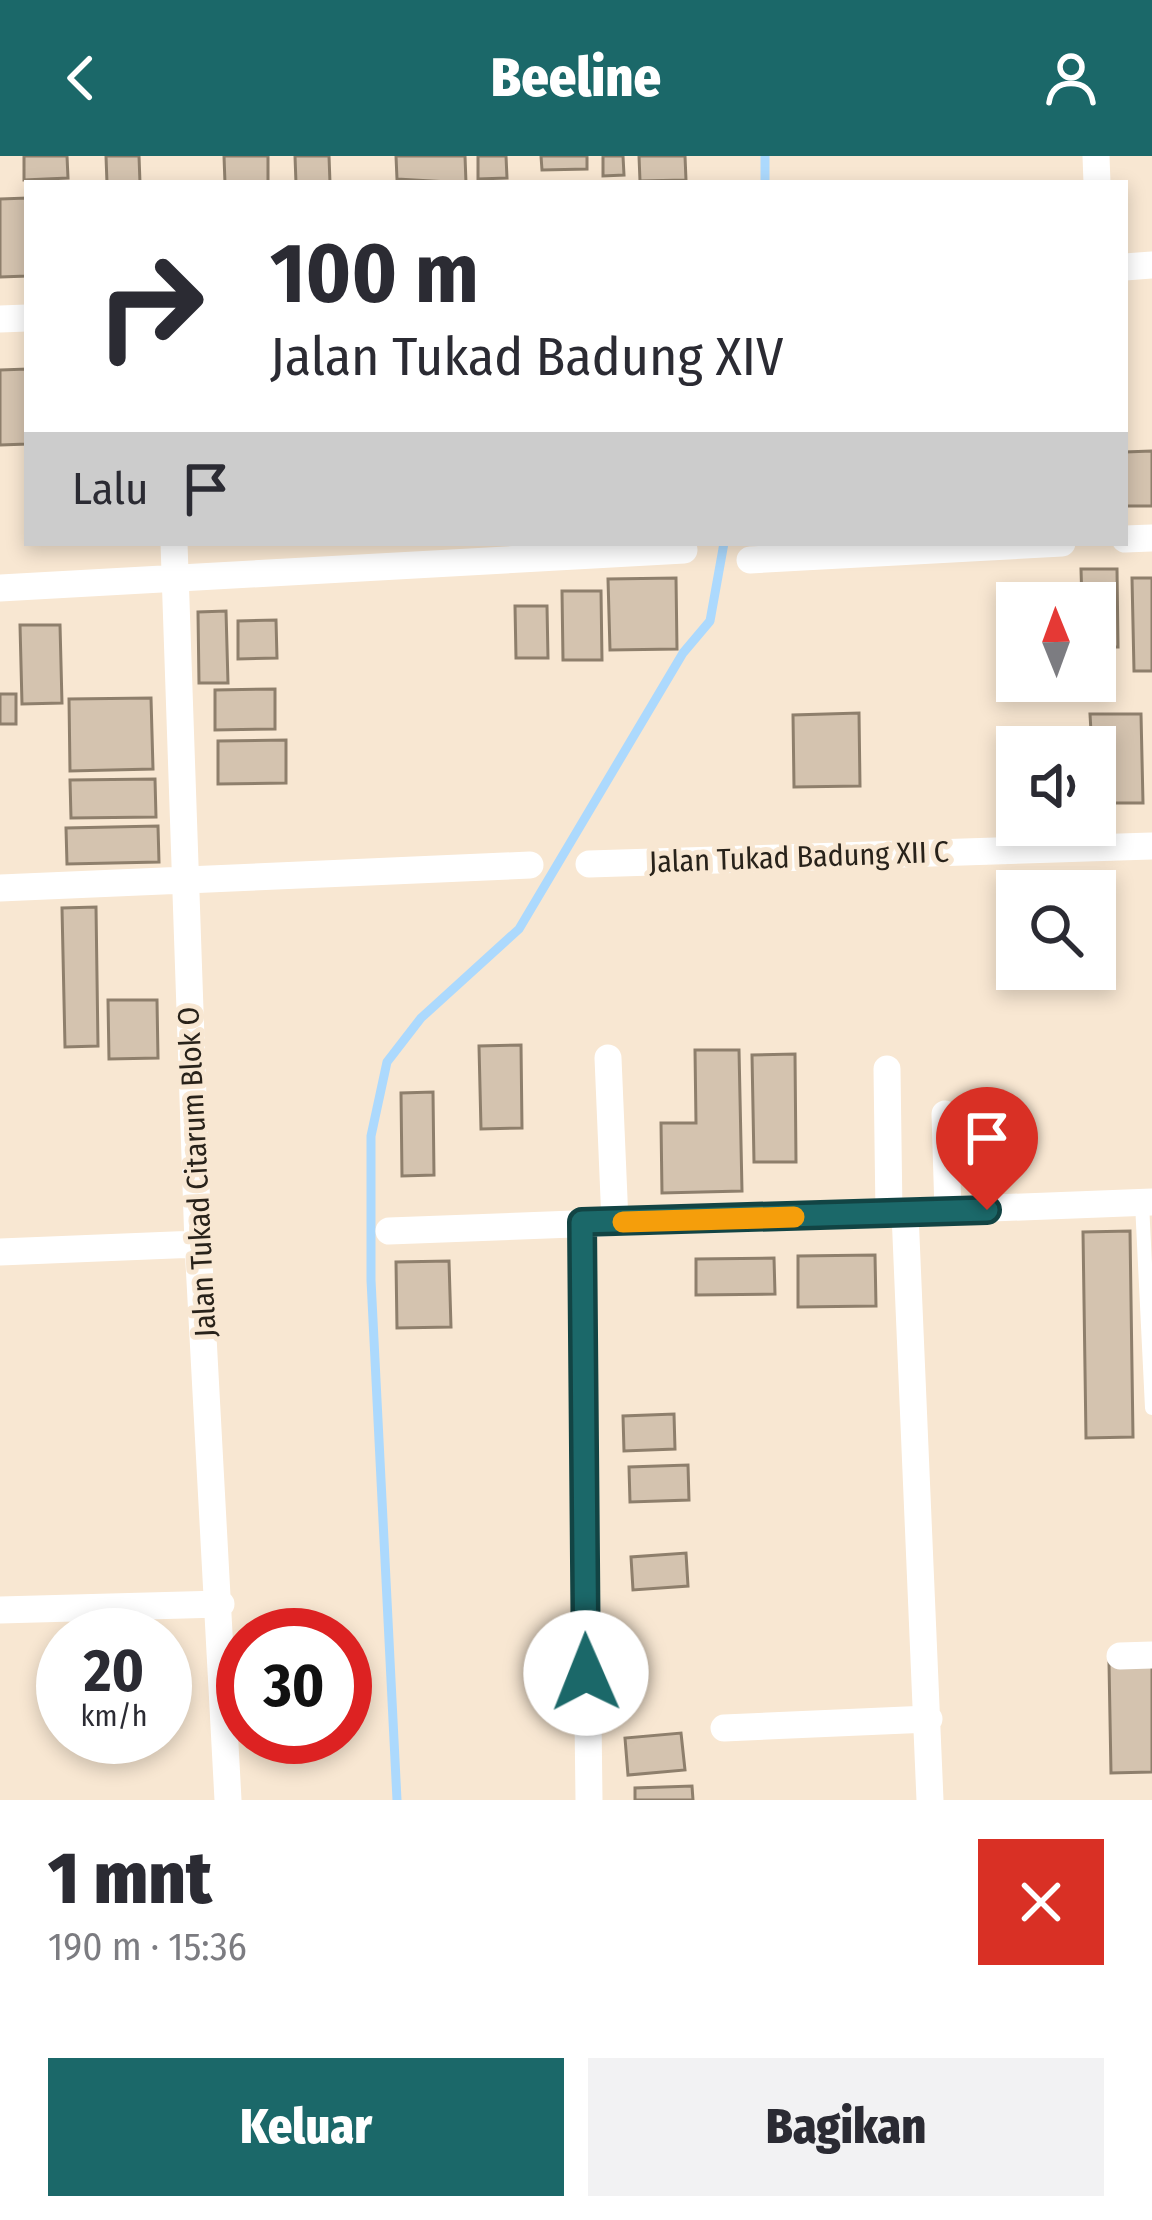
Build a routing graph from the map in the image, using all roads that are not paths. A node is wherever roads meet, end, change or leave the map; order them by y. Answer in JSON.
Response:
{"nodes":[{"id":1,"x":174,"y":546,"type":"edge"},
{"id":2,"x":1007,"y":546,"type":"edge"},
{"id":3,"x":684,"y":550,"type":"dead end"},
{"id":4,"x":750,"y":560,"type":"dead end"},
{"id":5,"x":175,"y":578,"type":"junction"},
{"id":6,"x":0,"y":587,"type":"edge"},
{"id":7,"x":1152,"y":846,"type":"edge"},
{"id":8,"x":589,"y":864,"type":"dead end"},
{"id":9,"x":530,"y":866,"type":"dead end"},
{"id":10,"x":184,"y":879,"type":"junction"},
{"id":11,"x":0,"y":888,"type":"edge"},
{"id":12,"x":608,"y":1058,"type":"dead end"},
{"id":13,"x":887,"y":1070,"type":"dead end"},
{"id":14,"x":945,"y":1114,"type":"dead end"},
{"id":15,"x":1147,"y":1202,"type":"edge"},
{"id":16,"x":949,"y":1211,"type":"junction"},
{"id":17,"x":897,"y":1214,"type":"junction"},
{"id":18,"x":582,"y":1222,"type":"junction"},
{"id":19,"x":615,"y":1222,"type":"junction"},
{"id":20,"x":389,"y":1231,"type":"dead end"},
{"id":21,"x":198,"y":1244,"type":"junction"},
{"id":22,"x":0,"y":1252,"type":"edge"},
{"id":23,"x":1152,"y":1408,"type":"edge"},
{"id":24,"x":221,"y":1604,"type":"junction"},
{"id":25,"x":0,"y":1610,"type":"edge"},
{"id":26,"x":1152,"y":1655,"type":"edge"},
{"id":27,"x":1120,"y":1656,"type":"dead end"},
{"id":28,"x":928,"y":1719,"type":"junction"},
{"id":29,"x":724,"y":1727,"type":"dead end"},
{"id":30,"x":229,"y":1800,"type":"edge"},
{"id":31,"x":589,"y":1800,"type":"edge"},
{"id":32,"x":930,"y":1800,"type":"edge"}],
"edges":[{"from":1,"to":5,"type":"street","name":"Jalan Tukad Citarum Blok O"},
{"from":2,"to":4,"type":"street"},
{"from":3,"to":5,"type":"street"},
{"from":5,"to":6,"type":"street"},
{"from":5,"to":10,"type":"street","name":"Jalan Tukad Citarum Blok O"},
{"from":7,"to":8,"type":"street","name":"Jalan Tukad Badung XII C"},
{"from":9,"to":10,"type":"street"},
{"from":10,"to":11,"type":"street"},
{"from":10,"to":21,"type":"street","name":"Jalan Tukad Citarum Blok O"},
{"from":12,"to":19,"type":"street"},
{"from":13,"to":17,"type":"street"},
{"from":14,"to":16,"type":"street"},
{"from":15,"to":16,"type":"street"},
{"from":15,"to":23,"type":"lane"},
{"from":16,"to":17,"type":"street"},
{"from":17,"to":19,"type":"street"},
{"from":17,"to":28,"type":"street"},
{"from":18,"to":19,"type":"street"},
{"from":18,"to":20,"type":"street"},
{"from":18,"to":31,"type":"street"},
{"from":21,"to":22,"type":"street"},
{"from":21,"to":24,"type":"street","name":"Jalan Tukad Citarum Blok O"},
{"from":24,"to":25,"type":"street"},
{"from":24,"to":30,"type":"street","name":"Jalan Tukad Citarum Blok O"},
{"from":26,"to":27,"type":"street"},
{"from":28,"to":29,"type":"street"},
{"from":28,"to":32,"type":"street"}]}
